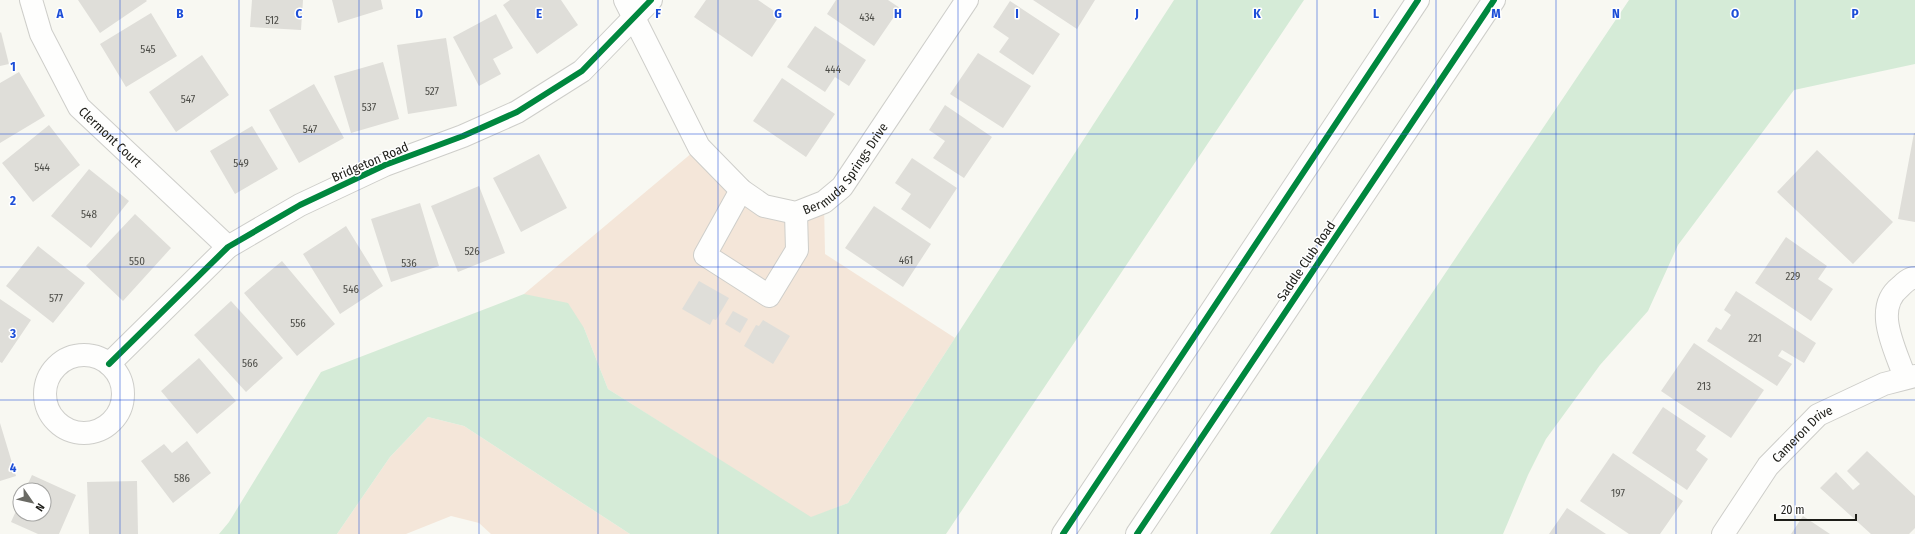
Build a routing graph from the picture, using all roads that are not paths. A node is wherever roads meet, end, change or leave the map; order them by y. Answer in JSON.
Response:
{"nodes":[{"id":1,"x":31,"y":0,"type":"edge"},
{"id":2,"x":651,"y":0,"type":"edge"},
{"id":3,"x":967,"y":0,"type":"edge"},
{"id":4,"x":1418,"y":0,"type":"edge"},
{"id":5,"x":1494,"y":0,"type":"edge"},
{"id":6,"x":629,"y":9,"type":"edge"},
{"id":7,"x":741,"y":190,"type":"junction"},
{"id":8,"x":796,"y":213,"type":"junction"},
{"id":9,"x":228,"y":247,"type":"junction"},
{"id":10,"x":1915,"y":278,"type":"edge"},
{"id":11,"x":109,"y":364,"type":"dead end"},
{"id":12,"x":1910,"y":377,"type":"edge"},
{"id":13,"x":1063,"y":534,"type":"edge"},
{"id":14,"x":1137,"y":534,"type":"edge"},
{"id":15,"x":1722,"y":534,"type":"edge"}],
"edges":[{"from":1,"to":9,"type":"street","name":"Clermont Court"},
{"from":2,"to":6,"type":"street","name":"Bridgeton Road"},
{"from":3,"to":8,"type":"street","name":"Bermuda Springs Drive"},
{"from":4,"to":13,"type":"street"},
{"from":5,"to":14,"type":"street","name":"Saddle Club Road"},
{"from":6,"to":7,"type":"street","name":"Bermuda Springs Drive"},
{"from":6,"to":9,"type":"street","name":"Bridgeton Road"},
{"from":7,"to":8,"type":"street","name":"Bermuda Springs Drive"},
{"from":7,"to":8,"type":"street"},
{"from":9,"to":11,"type":"street","name":"Bridgeton Road"},
{"from":10,"to":12,"type":"street"},
{"from":12,"to":15,"type":"street","name":"Cameron Drive"}]}
